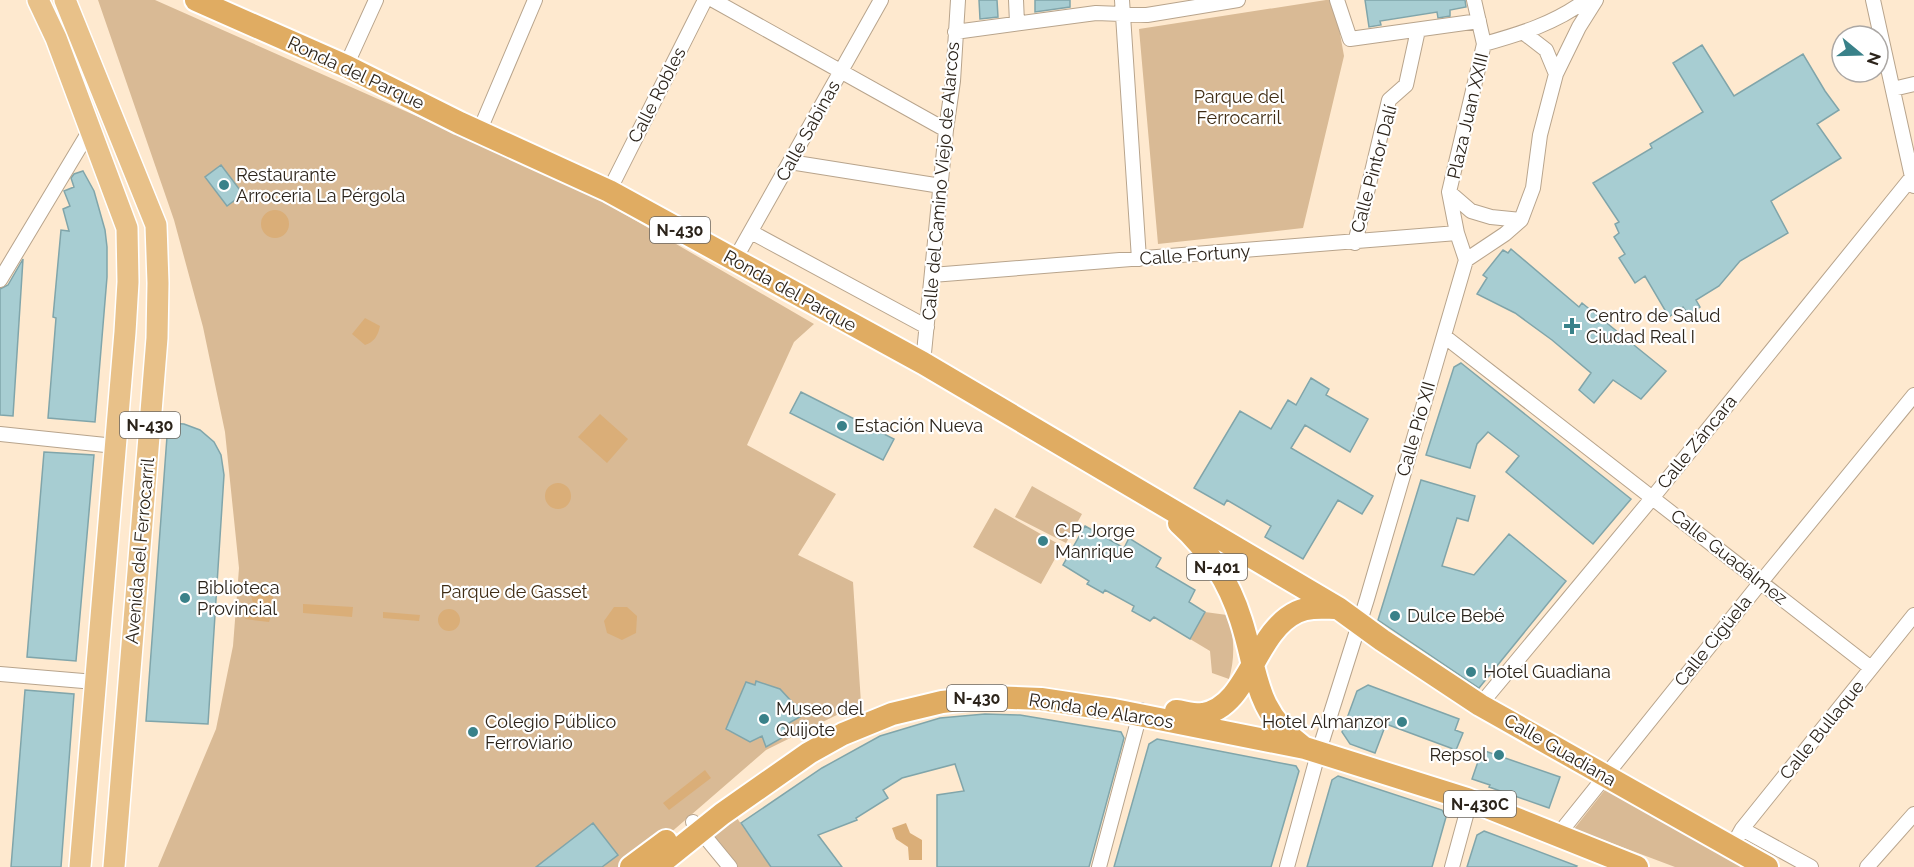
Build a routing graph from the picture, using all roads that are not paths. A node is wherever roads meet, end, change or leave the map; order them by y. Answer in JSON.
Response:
{"nodes":[{"id":1,"x":38,"y":0,"type":"edge"},
{"id":2,"x":65,"y":0,"type":"edge"},
{"id":3,"x":196,"y":0,"type":"edge"},
{"id":4,"x":376,"y":0,"type":"edge"},
{"id":5,"x":535,"y":0,"type":"edge"},
{"id":6,"x":705,"y":0,"type":"edge"},
{"id":7,"x":713,"y":0,"type":"edge"},
{"id":8,"x":881,"y":0,"type":"edge"},
{"id":9,"x":958,"y":0,"type":"edge"},
{"id":10,"x":1016,"y":0,"type":"edge"},
{"id":11,"x":1122,"y":0,"type":"edge"},
{"id":12,"x":1238,"y":0,"type":"edge"},
{"id":13,"x":1337,"y":0,"type":"edge"},
{"id":14,"x":1474,"y":0,"type":"edge"},
{"id":15,"x":1586,"y":0,"type":"edge"},
{"id":16,"x":1596,"y":0,"type":"edge"},
{"id":17,"x":1873,"y":0,"type":"edge"},
{"id":18,"x":233,"y":8,"type":"edge"},
{"id":19,"x":1123,"y":15,"type":"junction"},
{"id":20,"x":1479,"y":21,"type":"junction"},
{"id":21,"x":1017,"y":23,"type":"junction"},
{"id":22,"x":1418,"y":30,"type":"junction"},
{"id":23,"x":955,"y":32,"type":"junction"},
{"id":24,"x":1524,"y":33,"type":"junction"},
{"id":25,"x":1484,"y":44,"type":"junction"},
{"id":26,"x":346,"y":66,"type":"junction"},
{"id":27,"x":841,"y":71,"type":"junction"},
{"id":28,"x":1556,"y":74,"type":"junction"},
{"id":29,"x":1914,"y":84,"type":"edge"},
{"id":30,"x":1893,"y":89,"type":"junction"},
{"id":31,"x":90,"y":130,"type":"junction"},
{"id":32,"x":946,"y":130,"type":"junction"},
{"id":33,"x":479,"y":132,"type":"junction"},
{"id":34,"x":790,"y":162,"type":"junction"},
{"id":35,"x":1913,"y":182,"type":"edge"},
{"id":36,"x":941,"y":186,"type":"junction"},
{"id":37,"x":609,"y":191,"type":"junction"},
{"id":38,"x":1449,"y":192,"type":"junction"},
{"id":39,"x":1521,"y":220,"type":"junction"},
{"id":40,"x":751,"y":232,"type":"junction"},
{"id":41,"x":1457,"y":233,"type":"junction"},
{"id":42,"x":1355,"y":243,"type":"junction"},
{"id":43,"x":1139,"y":259,"type":"junction"},
{"id":44,"x":1466,"y":260,"type":"junction"},
{"id":45,"x":734,"y":261,"type":"junction"},
{"id":46,"x":932,"y":275,"type":"junction"},
{"id":47,"x":0,"y":280,"type":"edge"},
{"id":48,"x":927,"y":327,"type":"junction"},
{"id":49,"x":1444,"y":336,"type":"junction"},
{"id":50,"x":923,"y":363,"type":"junction"},
{"id":51,"x":1914,"y":395,"type":"edge"},
{"id":52,"x":0,"y":434,"type":"edge"},
{"id":53,"x":116,"y":446,"type":"junction"},
{"id":54,"x":1147,"y":494,"type":"junction"},
{"id":55,"x":1653,"y":497,"type":"junction"},
{"id":56,"x":1761,"y":582,"type":"junction"},
{"id":57,"x":1367,"y":599,"type":"junction"},
{"id":58,"x":1338,"y":608,"type":"junction"},
{"id":59,"x":1914,"y":615,"type":"edge"},
{"id":60,"x":1360,"y":623,"type":"junction"},
{"id":61,"x":1253,"y":663,"type":"junction"},
{"id":62,"x":1871,"y":668,"type":"junction"},
{"id":63,"x":0,"y":674,"type":"edge"},
{"id":64,"x":95,"y":682,"type":"junction"},
{"id":65,"x":1480,"y":705,"type":"junction"},
{"id":66,"x":1141,"y":710,"type":"junction"},
{"id":67,"x":1311,"y":751,"type":"junction"},
{"id":68,"x":1605,"y":776,"type":"junction"},
{"id":69,"x":1467,"y":799,"type":"junction"},
{"id":70,"x":1914,"y":814,"type":"edge"},
{"id":71,"x":1558,"y":835,"type":"junction"},
{"id":72,"x":1737,"y":838,"type":"junction"},
{"id":73,"x":676,"y":846,"type":"edge"},
{"id":74,"x":80,"y":867,"type":"edge"},
{"id":75,"x":114,"y":867,"type":"edge"},
{"id":76,"x":631,"y":867,"type":"edge"},
{"id":77,"x":730,"y":867,"type":"edge"},
{"id":78,"x":1099,"y":867,"type":"edge"},
{"id":79,"x":1287,"y":867,"type":"edge"},
{"id":80,"x":1452,"y":867,"type":"edge"},
{"id":81,"x":1637,"y":867,"type":"edge"},
{"id":82,"x":1767,"y":867,"type":"edge"},
{"id":83,"x":1811,"y":867,"type":"edge"},
{"id":84,"x":1867,"y":867,"type":"edge"}],
"edges":[{"from":1,"to":31,"type":"main road","name":"Avenida del Ferrocarril","number":"N-430"},
{"from":2,"to":75,"type":"main road","name":"Avenida del Ferrocarril","number":"N-430"},
{"from":3,"to":18,"type":"highway","name":"Ronda del Parque","number":"N-430"},
{"from":4,"to":26,"type":"street"},
{"from":5,"to":33,"type":"street"},
{"from":6,"to":37,"type":"street","name":"Calle Robles"},
{"from":7,"to":27,"type":"street"},
{"from":8,"to":27,"type":"street","name":"Calle Sabinas"},
{"from":9,"to":23,"type":"street","name":"Calle del Camino Viejo de Alarcos"},
{"from":10,"to":21,"type":"street"},
{"from":11,"to":19,"type":"street"},
{"from":12,"to":19,"type":"street"},
{"from":13,"to":22,"type":"street"},
{"from":14,"to":20,"type":"street"},
{"from":15,"to":24,"type":"street","name":"Plaza Juan XXIII"},
{"from":16,"to":28,"type":"street"},
{"from":17,"to":30,"type":"street"},
{"from":18,"to":26,"type":"highway","name":"Ronda del Parque","number":"N-430"},
{"from":19,"to":21,"type":"street"},
{"from":19,"to":43,"type":"street"},
{"from":20,"to":22,"type":"street"},
{"from":20,"to":25,"type":"street"},
{"from":21,"to":23,"type":"street"},
{"from":22,"to":42,"type":"street","name":"Calle Pintor Dalí"},
{"from":23,"to":32,"type":"street","name":"Calle del Camino Viejo de Alarcos"},
{"from":24,"to":25,"type":"street","name":"Plaza Juan XXIII"},
{"from":24,"to":28,"type":"street"},
{"from":25,"to":38,"type":"street","name":"Plaza Juan XXIII"},
{"from":26,"to":33,"type":"highway","name":"Ronda del Parque","number":"N-430"},
{"from":27,"to":32,"type":"street"},
{"from":27,"to":34,"type":"street","name":"Calle Sabinas"},
{"from":28,"to":39,"type":"street"},
{"from":29,"to":30,"type":"street"},
{"from":30,"to":35,"type":"street"},
{"from":31,"to":47,"type":"street"},
{"from":31,"to":53,"type":"main road","name":"Avenida del Ferrocarril","number":"N-430"},
{"from":32,"to":36,"type":"street","name":"Calle del Camino Viejo de Alarcos"},
{"from":33,"to":37,"type":"highway","name":"Ronda del Parque","number":"N-430"},
{"from":34,"to":36,"type":"street"},
{"from":34,"to":40,"type":"street","name":"Calle Sabinas"},
{"from":35,"to":55,"type":"street","name":"Calle Záncara"},
{"from":36,"to":46,"type":"street","name":"Calle del Camino Viejo de Alarcos"},
{"from":37,"to":45,"type":"highway","name":"Ronda del Parque","number":"N-430"},
{"from":38,"to":39,"type":"street","name":"Plaza Juan XXIII"},
{"from":38,"to":41,"type":"street","name":"Plaza Juan XXIII"},
{"from":39,"to":44,"type":"street"},
{"from":40,"to":45,"type":"street","name":"Calle Sabinas"},
{"from":40,"to":48,"type":"street"},
{"from":41,"to":42,"type":"street","name":"Calle Fortuny"},
{"from":41,"to":44,"type":"street","name":"Plaza Juan XXIII"},
{"from":42,"to":43,"type":"street","name":"Calle Fortuny"},
{"from":43,"to":46,"type":"street","name":"Calle Fortuny"},
{"from":44,"to":49,"type":"street","name":"Calle Pío XII"},
{"from":45,"to":50,"type":"highway","name":"Ronda del Parque","number":"N-430"},
{"from":46,"to":48,"type":"street","name":"Calle del Camino Viejo de Alarcos"},
{"from":48,"to":50,"type":"street","name":"Calle del Camino Viejo de Alarcos"},
{"from":49,"to":55,"type":"street","name":"Calle Guadálmez"},
{"from":49,"to":57,"type":"street","name":"Calle Pío XII"},
{"from":50,"to":54,"type":"highway","name":"Ronda del Parque","number":"N-430"},
{"from":51,"to":56,"type":"street","name":"Calle Cigüela"},
{"from":52,"to":53,"type":"street"},
{"from":53,"to":64,"type":"main road","name":"Avenida del Ferrocarril","number":"N-430"},
{"from":54,"to":58,"type":"highway","name":"Ronda del Parque","number":"N-430"},
{"from":54,"to":61,"type":"highway","name":"Ronda del Parque","number":"N-401"},
{"from":55,"to":56,"type":"street","name":"Calle Guadálmez"},
{"from":55,"to":65,"type":"street","name":"Calle Záncara"},
{"from":56,"to":62,"type":"street","name":"Calle Guadálmez"},
{"from":56,"to":68,"type":"street","name":"Calle Cigüela"},
{"from":57,"to":58,"type":"street"},
{"from":57,"to":60,"type":"street","name":"Calle Pío XII"},
{"from":58,"to":60,"type":"highway","name":"Ronda del Parque"},
{"from":58,"to":61,"type":"highway"},
{"from":59,"to":62,"type":"street","name":"Calle Bullaque"},
{"from":60,"to":65,"type":"highway","name":"Calle Guadiana"},
{"from":60,"to":67,"type":"street","name":"Calle Pío XII"},
{"from":61,"to":66,"type":"highway","name":"Ronda de Alarcos","number":"N-430"},
{"from":61,"to":67,"type":"highway","name":"Ronda del Parque"},
{"from":62,"to":72,"type":"street","name":"Calle Bullaque"},
{"from":63,"to":64,"type":"street"},
{"from":64,"to":74,"type":"main road","name":"Avenida del Ferrocarril","number":"N-430"},
{"from":65,"to":68,"type":"highway","name":"Calle Guadiana"},
{"from":66,"to":67,"type":"highway","name":"Ronda de Alarcos","number":"N-430"},
{"from":66,"to":73,"type":"highway","name":"Ronda de Alarcos","number":"N-430"},
{"from":66,"to":78,"type":"street"},
{"from":67,"to":69,"type":"highway","name":"Ronda de Alarcos","number":"N-430C"},
{"from":67,"to":79,"type":"street","name":"Calle Pío XII"},
{"from":68,"to":71,"type":"street"},
{"from":68,"to":72,"type":"highway","name":"Calle Guadiana"},
{"from":69,"to":71,"type":"highway","name":"Ronda de Alarcos","number":"N-430C"},
{"from":69,"to":80,"type":"street"},
{"from":70,"to":84,"type":"street"},
{"from":71,"to":81,"type":"highway","name":"Ronda de Alarcos","number":"N-430C"},
{"from":72,"to":82,"type":"highway","name":"Calle Guadiana"},
{"from":72,"to":83,"type":"street","name":"Calle Guadiana"},
{"from":73,"to":76,"type":"highway","number":"N-430"},
{"from":73,"to":77,"type":"street"}]}
